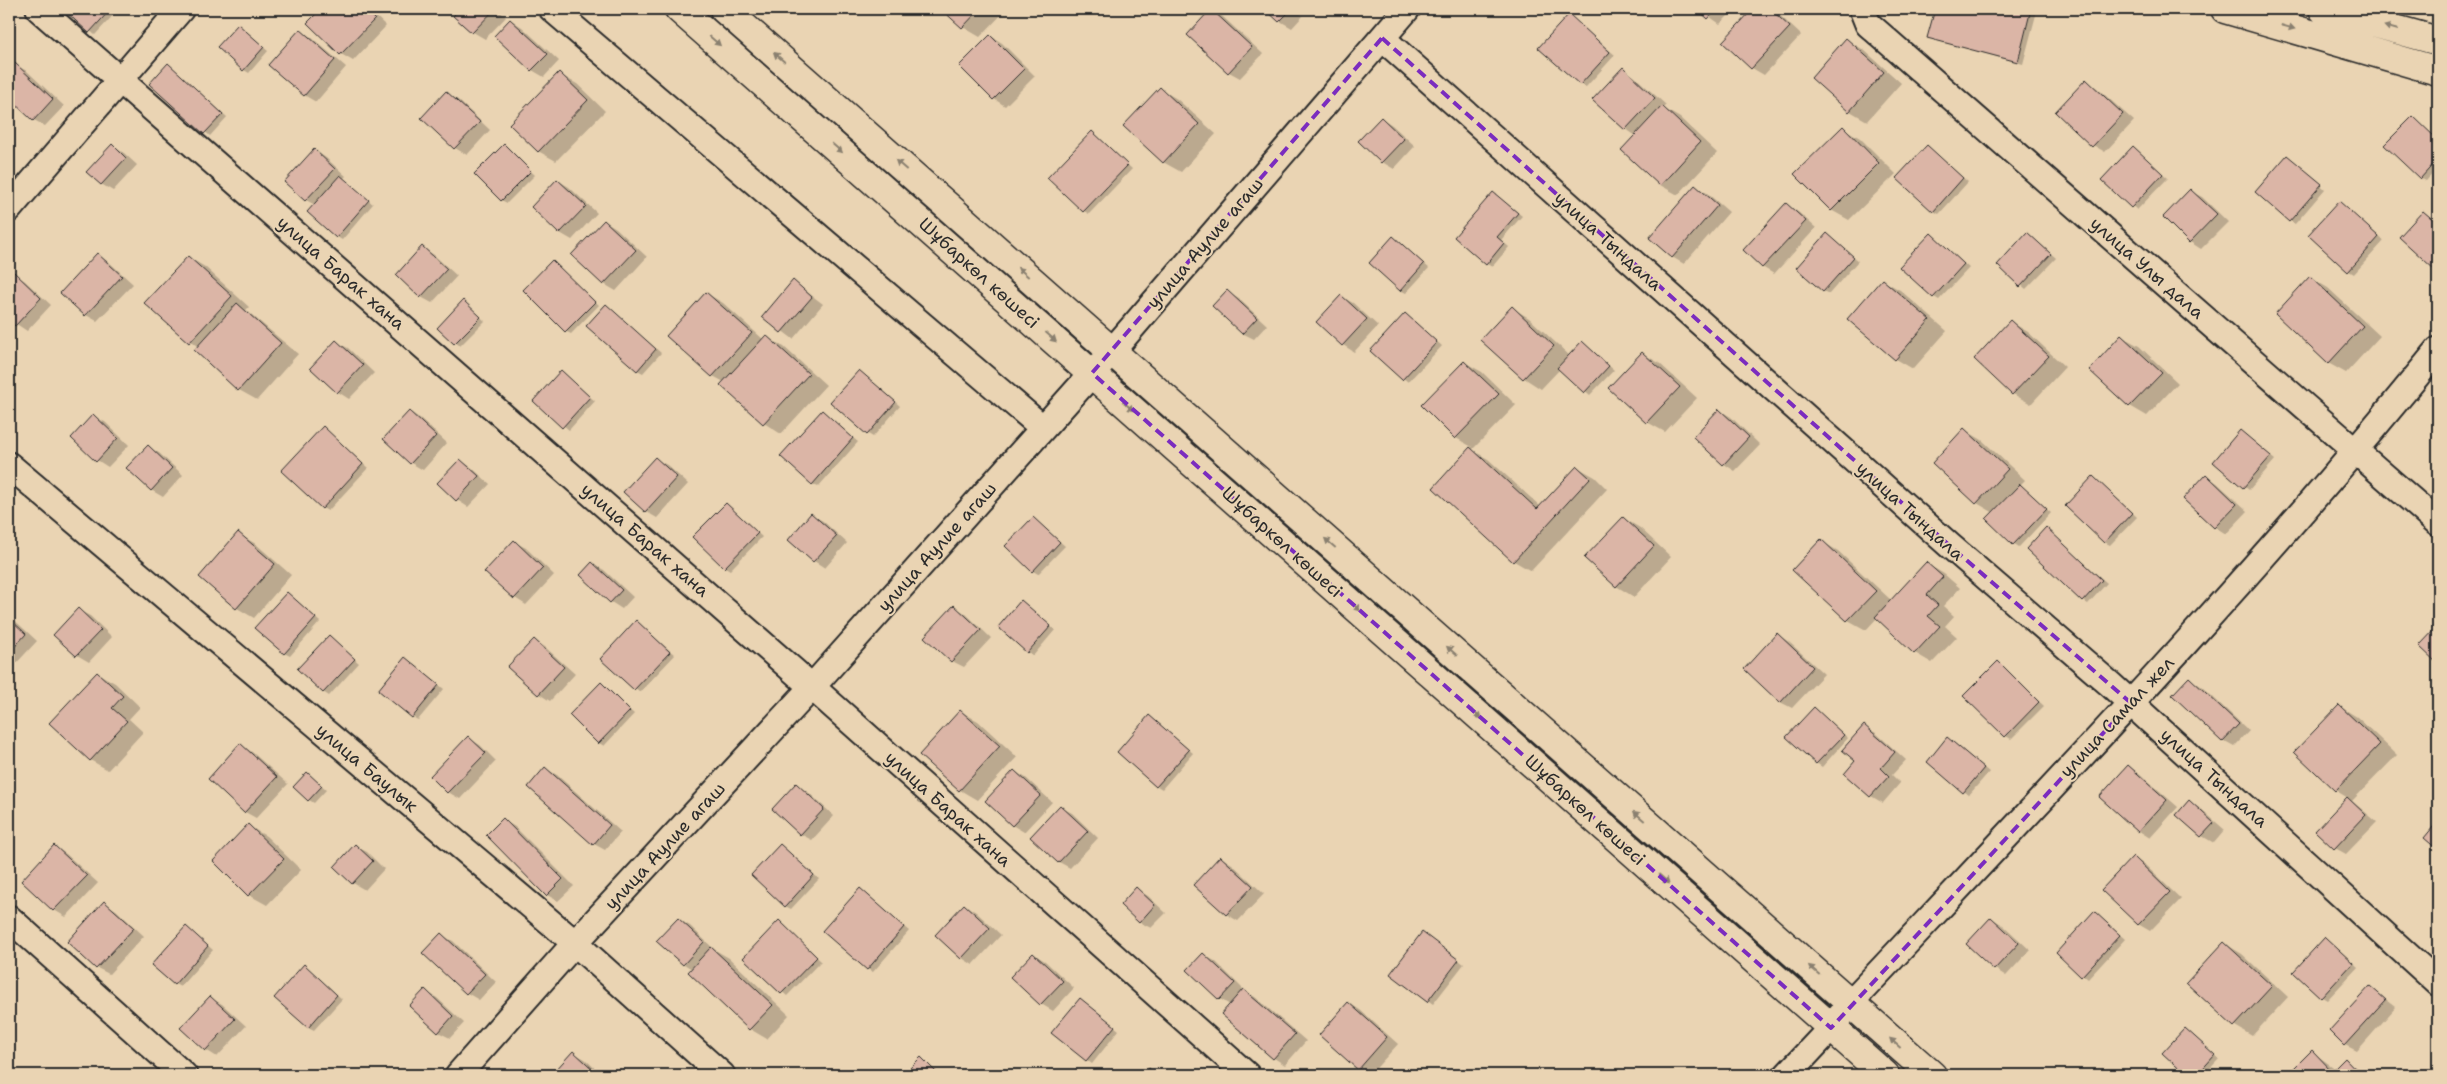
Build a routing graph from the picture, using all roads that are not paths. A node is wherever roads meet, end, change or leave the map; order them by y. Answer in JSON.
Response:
{"nodes":[{"id":1,"x":39,"y":9,"type":"edge"},
{"id":2,"x":181,"y":9,"type":"edge"},
{"id":3,"x":552,"y":9,"type":"edge"},
{"id":4,"x":679,"y":9,"type":"edge"},
{"id":5,"x":724,"y":9,"type":"edge"},
{"id":6,"x":1407,"y":9,"type":"edge"},
{"id":7,"x":1862,"y":9,"type":"edge"},
{"id":8,"x":2225,"y":9,"type":"edge"},
{"id":9,"x":2323,"y":9,"type":"edge"},
{"id":10,"x":1382,"y":38,"type":"junction"},
{"id":11,"x":2438,"y":41,"type":"edge"},
{"id":12,"x":2438,"y":71,"type":"edge"},
{"id":13,"x":120,"y":80,"type":"junction"},
{"id":14,"x":9,"y":209,"type":"edge"},
{"id":15,"x":2438,"y":350,"type":"edge"},
{"id":16,"x":1112,"y":351,"type":"junction"},
{"id":17,"x":1092,"y":373,"type":"junction"},
{"id":18,"x":1043,"y":428,"type":"junction"},
{"id":19,"x":2356,"y":452,"type":"junction"},
{"id":20,"x":9,"y":465,"type":"edge"},
{"id":21,"x":2438,"y":524,"type":"edge"},
{"id":22,"x":812,"y":687,"type":"junction"},
{"id":23,"x":2131,"y":703,"type":"junction"},
{"id":24,"x":9,"y":918,"type":"edge"},
{"id":25,"x":575,"y":943,"type":"junction"},
{"id":26,"x":2438,"y":983,"type":"edge"},
{"id":27,"x":1850,"y":1003,"type":"junction"},
{"id":28,"x":1831,"y":1028,"type":"junction"},
{"id":29,"x":184,"y":1075,"type":"edge"},
{"id":30,"x":458,"y":1075,"type":"edge"},
{"id":31,"x":722,"y":1075,"type":"edge"},
{"id":32,"x":1247,"y":1075,"type":"edge"},
{"id":33,"x":1788,"y":1075,"type":"edge"},
{"id":34,"x":1885,"y":1075,"type":"edge"},
{"id":35,"x":1932,"y":1075,"type":"edge"}],
"edges":[{"from":1,"to":13,"type":"street","name":"улица Барак хана"},
{"from":2,"to":13,"type":"street"},
{"from":3,"to":18,"type":"street"},
{"from":4,"to":17,"type":"street","name":"Шұбаркөл көшесі","one_way":true},
{"from":16,"to":5,"type":"street","name":"Шұбаркөл көшесі","one_way":true},
{"from":6,"to":10,"type":"street","name":"улица Аулие агаш"},
{"from":7,"to":19,"type":"street","name":"улица Улы дала"},
{"from":8,"to":12,"type":"street","one_way":true},
{"from":11,"to":9,"type":"street","one_way":true},
{"from":10,"to":16,"type":"street","name":"улица Аулие агаш"},
{"from":10,"to":23,"type":"street","name":"улица Тындала"},
{"from":13,"to":14,"type":"street"},
{"from":13,"to":22,"type":"street","name":"улица Барак хана"},
{"from":15,"to":19,"type":"street","name":"улица Самал жел"},
{"from":16,"to":17,"type":"street","name":"улица Аулие агаш"},
{"from":27,"to":16,"type":"street","name":"Шұбаркөл көшесі","one_way":true},
{"from":17,"to":18,"type":"street","name":"улица Аулие агаш"},
{"from":17,"to":28,"type":"street","name":"Шұбаркөл көшесі","one_way":true},
{"from":18,"to":22,"type":"street","name":"улица Аулие агаш"},
{"from":19,"to":21,"type":"street","name":"улица Улы дала"},
{"from":19,"to":23,"type":"street","name":"улица Самал жел"},
{"from":20,"to":25,"type":"street","name":"улица Баулык"},
{"from":22,"to":25,"type":"street","name":"улица Аулие агаш"},
{"from":22,"to":32,"type":"street","name":"улица Барак хана"},
{"from":23,"to":26,"type":"street","name":"улица Тындала"},
{"from":23,"to":27,"type":"street","name":"улица Самал жел"},
{"from":24,"to":29,"type":"street"},
{"from":25,"to":30,"type":"street","name":"улица Аулие агаш"},
{"from":25,"to":31,"type":"street","name":"улица Баулык"},
{"from":27,"to":28,"type":"street","name":"улица Самал жел"},
{"from":35,"to":27,"type":"street","one_way":true},
{"from":28,"to":33,"type":"street","name":"улица Самал жел"},
{"from":28,"to":34,"type":"street","name":"Шұбаркөл көшесі"}]}
